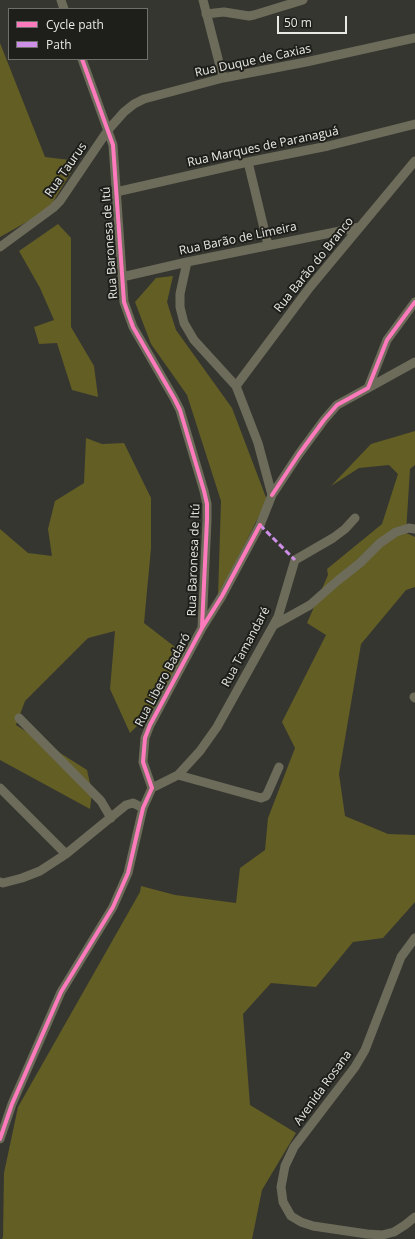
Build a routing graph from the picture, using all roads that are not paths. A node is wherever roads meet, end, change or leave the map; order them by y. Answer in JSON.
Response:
{"nodes":[{"id":1,"x":203,"y":0,"type":"edge"},
{"id":2,"x":303,"y":0,"type":"edge"},
{"id":3,"x":206,"y":14,"type":"junction"},
{"id":4,"x":415,"y":38,"type":"edge"},
{"id":5,"x":82,"y":60,"type":"edge"},
{"id":6,"x":223,"y":78,"type":"junction"},
{"id":7,"x":415,"y":124,"type":"edge"},
{"id":8,"x":108,"y":130,"type":"junction"},
{"id":9,"x":415,"y":161,"type":"edge"},
{"id":10,"x":248,"y":162,"type":"junction"},
{"id":11,"x":116,"y":192,"type":"junction"},
{"id":12,"x":360,"y":227,"type":"junction"},
{"id":13,"x":268,"y":245,"type":"junction"},
{"id":14,"x":0,"y":247,"type":"edge"},
{"id":15,"x":187,"y":262,"type":"junction"},
{"id":16,"x":122,"y":277,"type":"junction"},
{"id":17,"x":415,"y":302,"type":"edge"},
{"id":18,"x":415,"y":362,"type":"edge"},
{"id":19,"x":236,"y":386,"type":"junction"},
{"id":20,"x":368,"y":388,"type":"junction"},
{"id":21,"x":272,"y":495,"type":"junction"},
{"id":22,"x":355,"y":518,"type":"dead end"},
{"id":23,"x":415,"y":529,"type":"edge"},
{"id":24,"x":274,"y":625,"type":"junction"},
{"id":25,"x":202,"y":628,"type":"junction"},
{"id":26,"x":19,"y":718,"type":"dead end"},
{"id":27,"x":278,"y":767,"type":"dead end"},
{"id":28,"x":178,"y":775,"type":"junction"},
{"id":29,"x":0,"y":788,"type":"edge"},
{"id":30,"x":152,"y":788,"type":"junction"},
{"id":31,"x":143,"y":808,"type":"junction"},
{"id":32,"x":111,"y":818,"type":"junction"},
{"id":33,"x":66,"y":854,"type":"junction"},
{"id":34,"x":0,"y":882,"type":"edge"},
{"id":35,"x":415,"y":938,"type":"edge"},
{"id":36,"x":0,"y":1139,"type":"edge"},
{"id":37,"x":415,"y":1217,"type":"edge"}],
"edges":[{"from":1,"to":3,"type":"street"},
{"from":2,"to":3,"type":"street"},
{"from":3,"to":6,"type":"street"},
{"from":4,"to":6,"type":"street","name":"Rua Duque de Caxias"},
{"from":5,"to":8,"type":"street","name":"Rua Baronesa de Itú"},
{"from":6,"to":8,"type":"street","name":"Rua Duque de Caxias"},
{"from":7,"to":10,"type":"street","name":"Rua Marques de Paranaguá"},
{"from":8,"to":11,"type":"street","name":"Rua Baronesa de Itú"},
{"from":8,"to":14,"type":"street","name":"Rua Taurus"},
{"from":9,"to":12,"type":"street","name":"Rua Barão do Branco"},
{"from":10,"to":11,"type":"street","name":"Rua Marques de Paranaguá"},
{"from":10,"to":13,"type":"street"},
{"from":11,"to":16,"type":"street","name":"Rua Baronesa de Itú"},
{"from":12,"to":13,"type":"street","name":"Rua Barão de Limeira"},
{"from":12,"to":19,"type":"street","name":"Rua Barão do Branco"},
{"from":13,"to":15,"type":"street","name":"Rua Barão de Limeira"},
{"from":15,"to":16,"type":"street","name":"Rua Barão de Limeira"},
{"from":15,"to":19,"type":"street"},
{"from":16,"to":25,"type":"street","name":"Rua Baronesa de Itú"},
{"from":17,"to":20,"type":"street"},
{"from":18,"to":20,"type":"street","name":"Rua Libero Badaró"},
{"from":19,"to":21,"type":"street"},
{"from":20,"to":21,"type":"street","name":"Rua Libero Badaró"},
{"from":21,"to":25,"type":"street","name":"Rua Libero Badaró"},
{"from":22,"to":24,"type":"street","name":"Rua Tamandaré"},
{"from":23,"to":24,"type":"street"},
{"from":24,"to":28,"type":"street","name":"Rua Tamandaré"},
{"from":25,"to":30,"type":"street","name":"Rua Libero Badaró"},
{"from":26,"to":32,"type":"street"},
{"from":27,"to":28,"type":"street"},
{"from":28,"to":30,"type":"street","name":"Rua Tamandaré"},
{"from":29,"to":33,"type":"street"},
{"from":30,"to":31,"type":"street"},
{"from":31,"to":32,"type":"street"},
{"from":31,"to":36,"type":"street"},
{"from":32,"to":33,"type":"street"},
{"from":33,"to":34,"type":"street"},
{"from":35,"to":37,"type":"street","name":"Avenida Rosana"}]}
